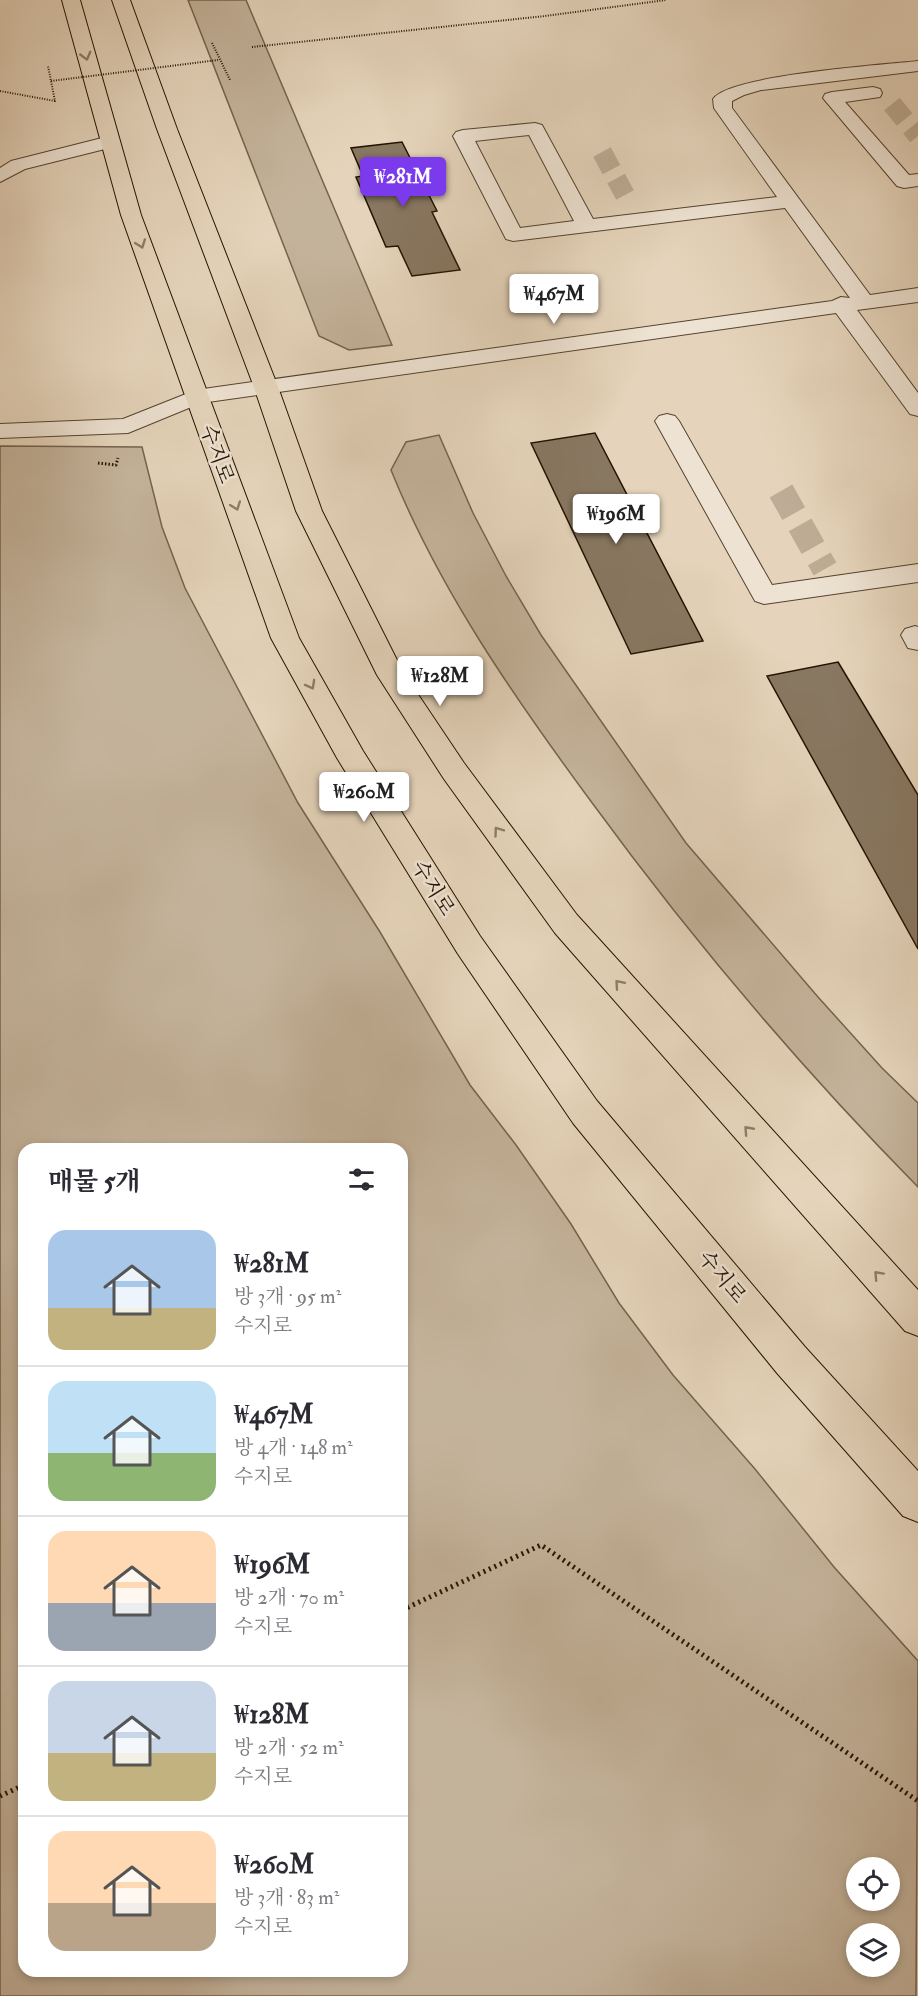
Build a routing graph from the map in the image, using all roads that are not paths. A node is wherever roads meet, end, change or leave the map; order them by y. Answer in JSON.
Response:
{"nodes":[{"id":1,"x":71,"y":0,"type":"edge"},
{"id":2,"x":121,"y":0,"type":"edge"},
{"id":3,"x":916,"y":69,"type":"edge"},
{"id":4,"x":888,"y":95,"type":"dead end"},
{"id":5,"x":110,"y":142,"type":"junction"},
{"id":6,"x":0,"y":176,"type":"edge"},
{"id":7,"x":918,"y":180,"type":"edge"},
{"id":8,"x":791,"y":201,"type":"junction"},
{"id":9,"x":587,"y":226,"type":"junction"},
{"id":10,"x":918,"y":294,"type":"edge"},
{"id":11,"x":853,"y":303,"type":"junction"},
{"id":12,"x":267,"y":387,"type":"junction"},
{"id":13,"x":196,"y":397,"type":"junction"},
{"id":14,"x":918,"y":410,"type":"edge"},
{"id":15,"x":667,"y":421,"type":"dead end"},
{"id":16,"x":0,"y":431,"type":"edge"},
{"id":17,"x":918,"y":573,"type":"edge"},
{"id":18,"x":918,"y":1318,"type":"edge"},
{"id":19,"x":918,"y":1501,"type":"edge"}],
"edges":[{"from":1,"to":5,"type":"main road","name":"수지로","one_way":true},
{"from":2,"to":12,"type":"main road"},
{"from":3,"to":8,"type":"street"},
{"from":4,"to":7,"type":"street"},
{"from":5,"to":6,"type":"street"},
{"from":5,"to":13,"type":"main road","name":"수지로","one_way":true},
{"from":8,"to":9,"type":"street"},
{"from":8,"to":11,"type":"street"},
{"from":9,"to":9,"type":"street"},
{"from":10,"to":11,"type":"street"},
{"from":11,"to":12,"type":"street"},
{"from":11,"to":14,"type":"street"},
{"from":12,"to":13,"type":"street"},
{"from":18,"to":12,"type":"main road","one_way":true},
{"from":13,"to":16,"type":"street"},
{"from":13,"to":19,"type":"main road","name":"수지로","one_way":true},
{"from":15,"to":17,"type":"street"}]}
